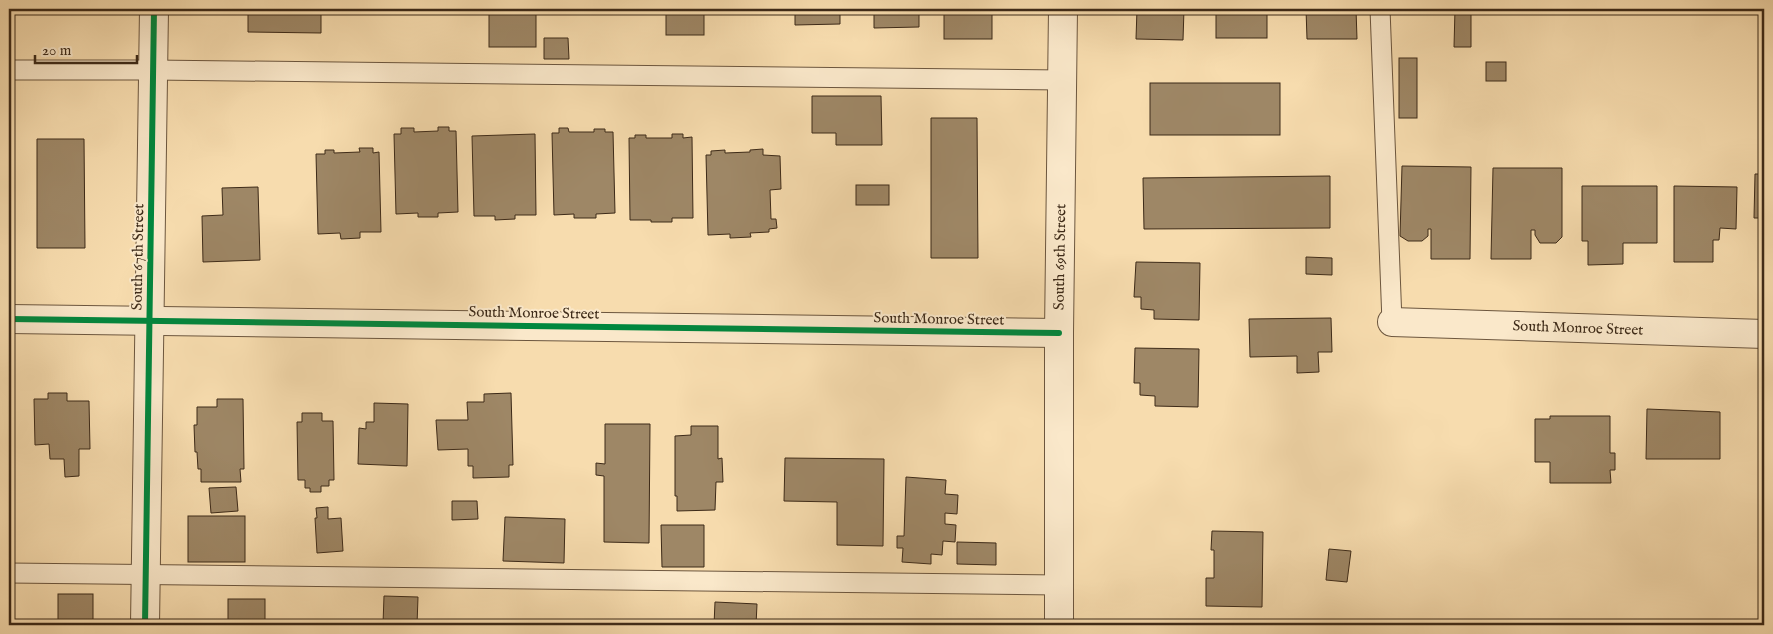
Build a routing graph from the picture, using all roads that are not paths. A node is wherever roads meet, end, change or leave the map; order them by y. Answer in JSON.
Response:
{"nodes":[{"id":1,"x":154,"y":9,"type":"edge"},
{"id":2,"x":1063,"y":9,"type":"edge"},
{"id":3,"x":1380,"y":9,"type":"edge"},
{"id":4,"x":9,"y":70,"type":"edge"},
{"id":5,"x":153,"y":70,"type":"junction"},
{"id":6,"x":1063,"y":80,"type":"junction"},
{"id":7,"x":9,"y":320,"type":"edge"},
{"id":8,"x":149,"y":320,"type":"junction"},
{"id":9,"x":1392,"y":322,"type":"joint"},
{"id":10,"x":1059,"y":333,"type":"junction"},
{"id":11,"x":1764,"y":334,"type":"edge"},
{"id":12,"x":9,"y":573,"type":"edge"},
{"id":13,"x":146,"y":574,"type":"junction"},
{"id":14,"x":1059,"y":585,"type":"junction"},
{"id":15,"x":145,"y":625,"type":"edge"},
{"id":16,"x":1059,"y":625,"type":"edge"}],
"edges":[{"from":1,"to":5,"type":"street","name":"South 67th Street"},
{"from":2,"to":6,"type":"street","name":"South 69th Street"},
{"from":3,"to":9,"type":"lane"},
{"from":4,"to":5,"type":"lane"},
{"from":5,"to":6,"type":"lane"},
{"from":5,"to":8,"type":"street","name":"South 67th Street"},
{"from":6,"to":10,"type":"street","name":"South 69th Street"},
{"from":7,"to":8,"type":"street","name":"South Monroe Street"},
{"from":8,"to":10,"type":"street","name":"South Monroe Street"},
{"from":8,"to":13,"type":"street","name":"South 67th Street"},
{"from":9,"to":11,"type":"street","name":"South Monroe Street"},
{"from":10,"to":14,"type":"street","name":"South 69th Street"},
{"from":12,"to":13,"type":"lane"},
{"from":13,"to":14,"type":"lane"},
{"from":13,"to":15,"type":"street","name":"South 67th Street"},
{"from":14,"to":16,"type":"street","name":"South 69th Street"}]}
